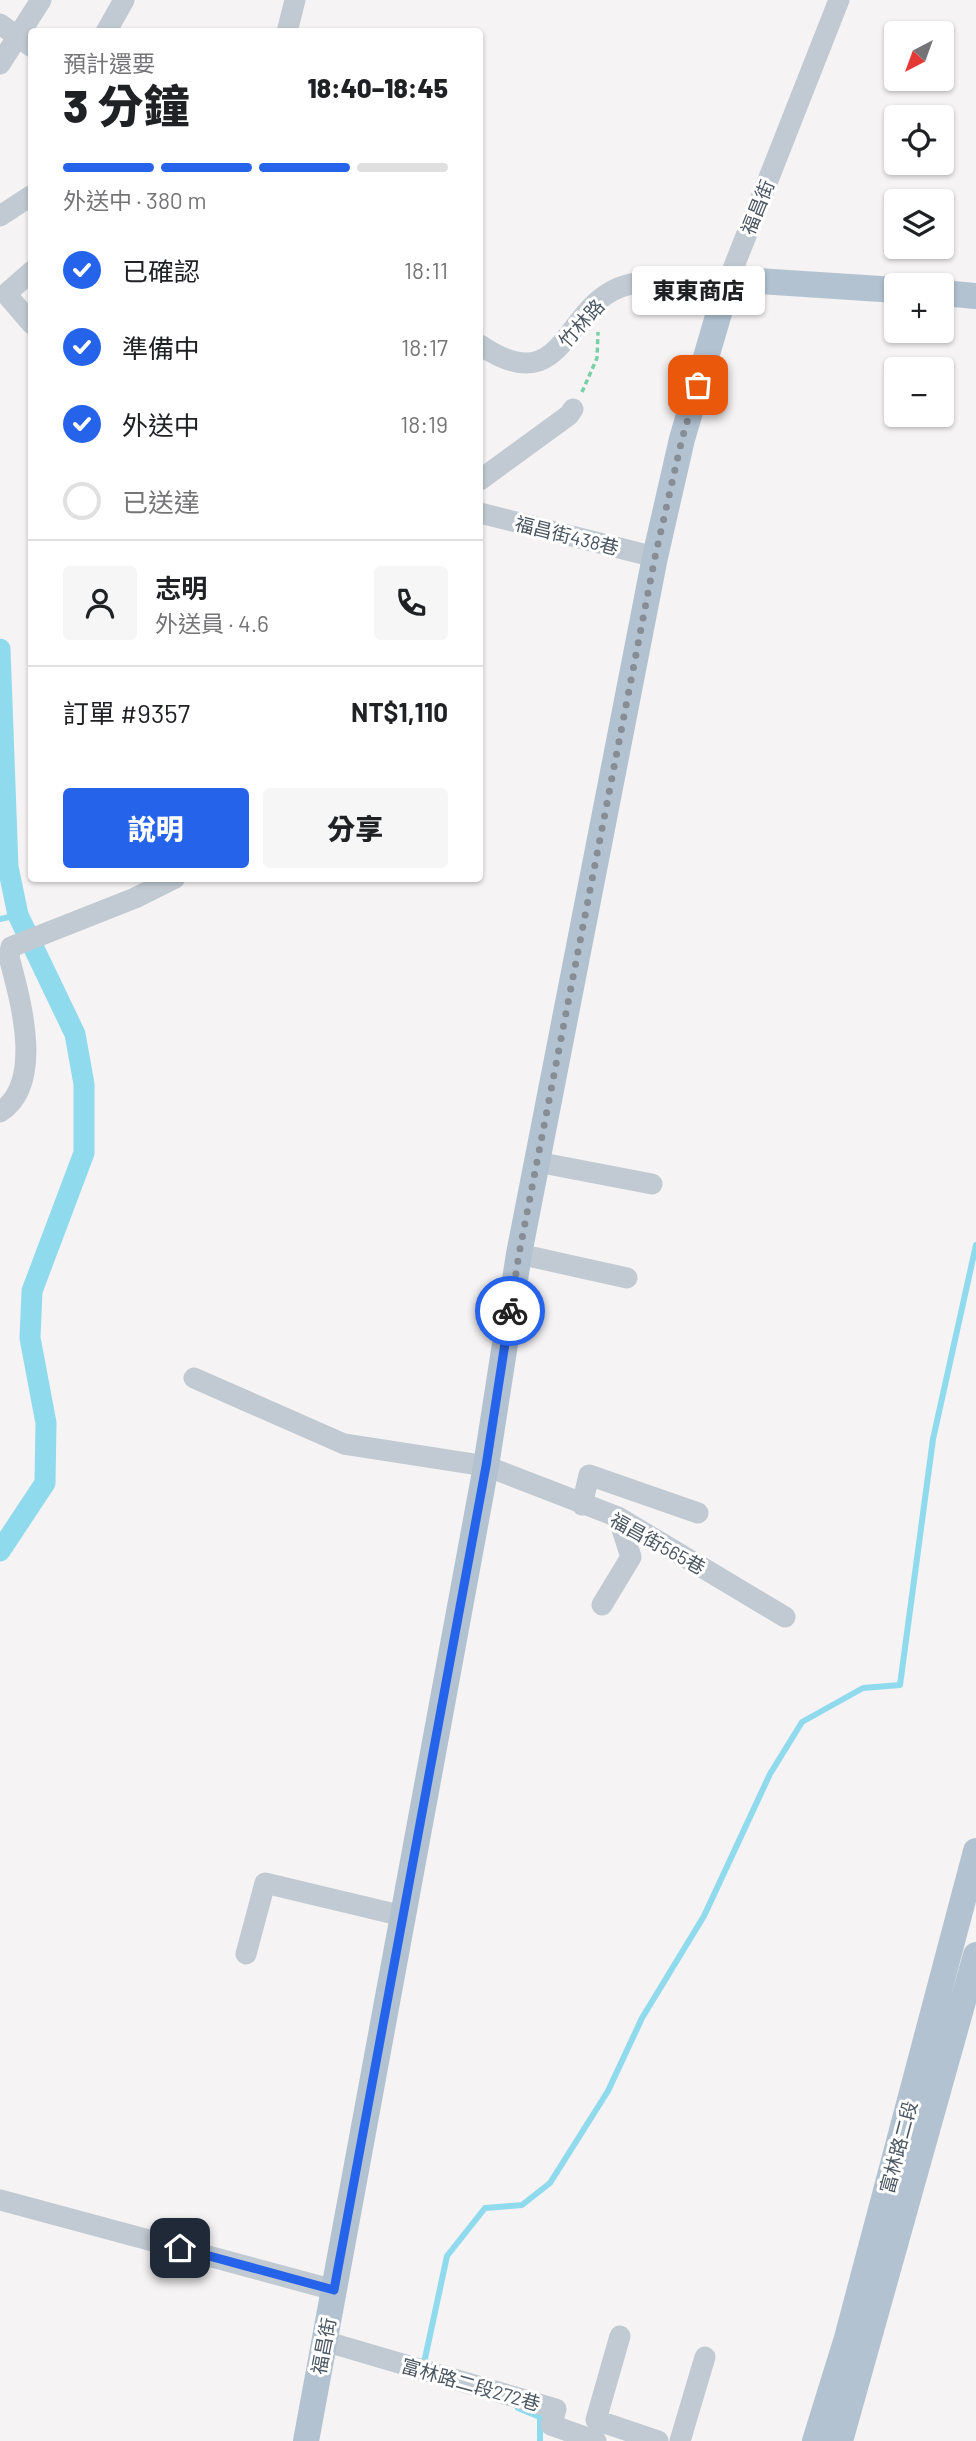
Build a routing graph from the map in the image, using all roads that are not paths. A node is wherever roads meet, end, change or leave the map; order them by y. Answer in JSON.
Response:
{"nodes":[{"id":1,"x":41,"y":0,"type":"edge"},
{"id":2,"x":124,"y":0,"type":"edge"},
{"id":3,"x":295,"y":0,"type":"edge"},
{"id":4,"x":839,"y":0,"type":"edge"},
{"id":5,"x":0,"y":24,"type":"edge"},
{"id":6,"x":31,"y":28,"type":"edge"},
{"id":7,"x":108,"y":28,"type":"edge"},
{"id":8,"x":288,"y":28,"type":"edge"},
{"id":9,"x":25,"y":43,"type":"edge"},
{"id":10,"x":0,"y":64,"type":"edge"},
{"id":11,"x":28,"y":198,"type":"edge"},
{"id":12,"x":0,"y":216,"type":"edge"},
{"id":13,"x":28,"y":275,"type":"edge"},
{"id":14,"x":729,"y":279,"type":"junction"},
{"id":15,"x":884,"y":289,"type":"edge"},
{"id":16,"x":954,"y":294,"type":"edge"},
{"id":17,"x":976,"y":296,"type":"edge"},
{"id":18,"x":28,"y":319,"type":"edge"},
{"id":19,"x":483,"y":347,"type":"edge"},
{"id":20,"x":573,"y":409,"type":"road end"},
{"id":21,"x":483,"y":478,"type":"edge"},
{"id":22,"x":483,"y":514,"type":"edge"},
{"id":23,"x":655,"y":557,"type":"junction"},
{"id":24,"x":167,"y":882,"type":"edge"},
{"id":25,"x":0,"y":1112,"type":"edge"},
{"id":26,"x":537,"y":1162,"type":"junction"},
{"id":27,"x":652,"y":1184,"type":"dead end"},
{"id":28,"x":519,"y":1254,"type":"junction"},
{"id":29,"x":627,"y":1278,"type":"dead end"},
{"id":30,"x":194,"y":1378,"type":"dead end"},
{"id":31,"x":486,"y":1466,"type":"junction"},
{"id":32,"x":582,"y":1505,"type":"junction"},
{"id":33,"x":698,"y":1513,"type":"dead end"},
{"id":34,"x":618,"y":1517,"type":"junction"},
{"id":35,"x":602,"y":1605,"type":"dead end"},
{"id":36,"x":785,"y":1617,"type":"dead end"},
{"id":37,"x":976,"y":1851,"type":"edge"},
{"id":38,"x":403,"y":1916,"type":"junction"},
{"id":39,"x":965,"y":1934,"type":"edge"},
{"id":40,"x":246,"y":1954,"type":"dead end"},
{"id":41,"x":976,"y":1955,"type":"edge"},
{"id":42,"x":0,"y":2200,"type":"edge"},
{"id":43,"x":334,"y":2290,"type":"junction"},
{"id":44,"x":620,"y":2336,"type":"dead end"},
{"id":45,"x":324,"y":2341,"type":"junction"},
{"id":46,"x":705,"y":2357,"type":"dead end"},
{"id":47,"x":306,"y":2441,"type":"edge"},
{"id":48,"x":596,"y":2441,"type":"edge"},
{"id":49,"x":658,"y":2441,"type":"edge"},
{"id":50,"x":680,"y":2441,"type":"edge"},
{"id":51,"x":815,"y":2441,"type":"edge"},
{"id":52,"x":840,"y":2441,"type":"edge"}],
"edges":[{"from":1,"to":6,"type":"street"},
{"from":2,"to":7,"type":"street"},
{"from":3,"to":8,"type":"street"},
{"from":4,"to":14,"type":"street","name":"福昌街"},
{"from":5,"to":9,"type":"street"},
{"from":9,"to":10,"type":"street"},
{"from":11,"to":12,"type":"street"},
{"from":13,"to":18,"type":"street"},
{"from":14,"to":15,"type":"main road","name":"竹林路"},
{"from":14,"to":19,"type":"street","name":"竹林路"},
{"from":14,"to":23,"type":"main road","name":"福昌街"},
{"from":16,"to":17,"type":"main road"},
{"from":20,"to":21,"type":"street"},
{"from":22,"to":23,"type":"street","name":"福昌街438巷"},
{"from":23,"to":26,"type":"main road","name":"福昌街"},
{"from":24,"to":25,"type":"street"},
{"from":26,"to":27,"type":"street"},
{"from":26,"to":28,"type":"main road","name":"福昌街"},
{"from":28,"to":29,"type":"street"},
{"from":28,"to":31,"type":"main road","name":"福昌街"},
{"from":30,"to":31,"type":"street","name":"福昌街565巷"},
{"from":31,"to":32,"type":"street","name":"福昌街565巷"},
{"from":31,"to":38,"type":"main road","name":"福昌街"},
{"from":32,"to":33,"type":"street"},
{"from":32,"to":34,"type":"street","name":"福昌街565巷"},
{"from":34,"to":35,"type":"street"},
{"from":34,"to":36,"type":"street","name":"福昌街565巷"},
{"from":37,"to":39,"type":"main road","name":"富林路二段"},
{"from":38,"to":40,"type":"street"},
{"from":38,"to":43,"type":"main road","name":"福昌街"},
{"from":39,"to":51,"type":"main road","name":"富林路二段"},
{"from":41,"to":52,"type":"main road","name":"富林路二段"},
{"from":42,"to":43,"type":"street"},
{"from":43,"to":45,"type":"main road","name":"福昌街"},
{"from":44,"to":49,"type":"street"},
{"from":45,"to":47,"type":"main road","name":"福昌街"},
{"from":45,"to":48,"type":"street","name":"富林路二段272巷"},
{"from":46,"to":50,"type":"street"}]}
